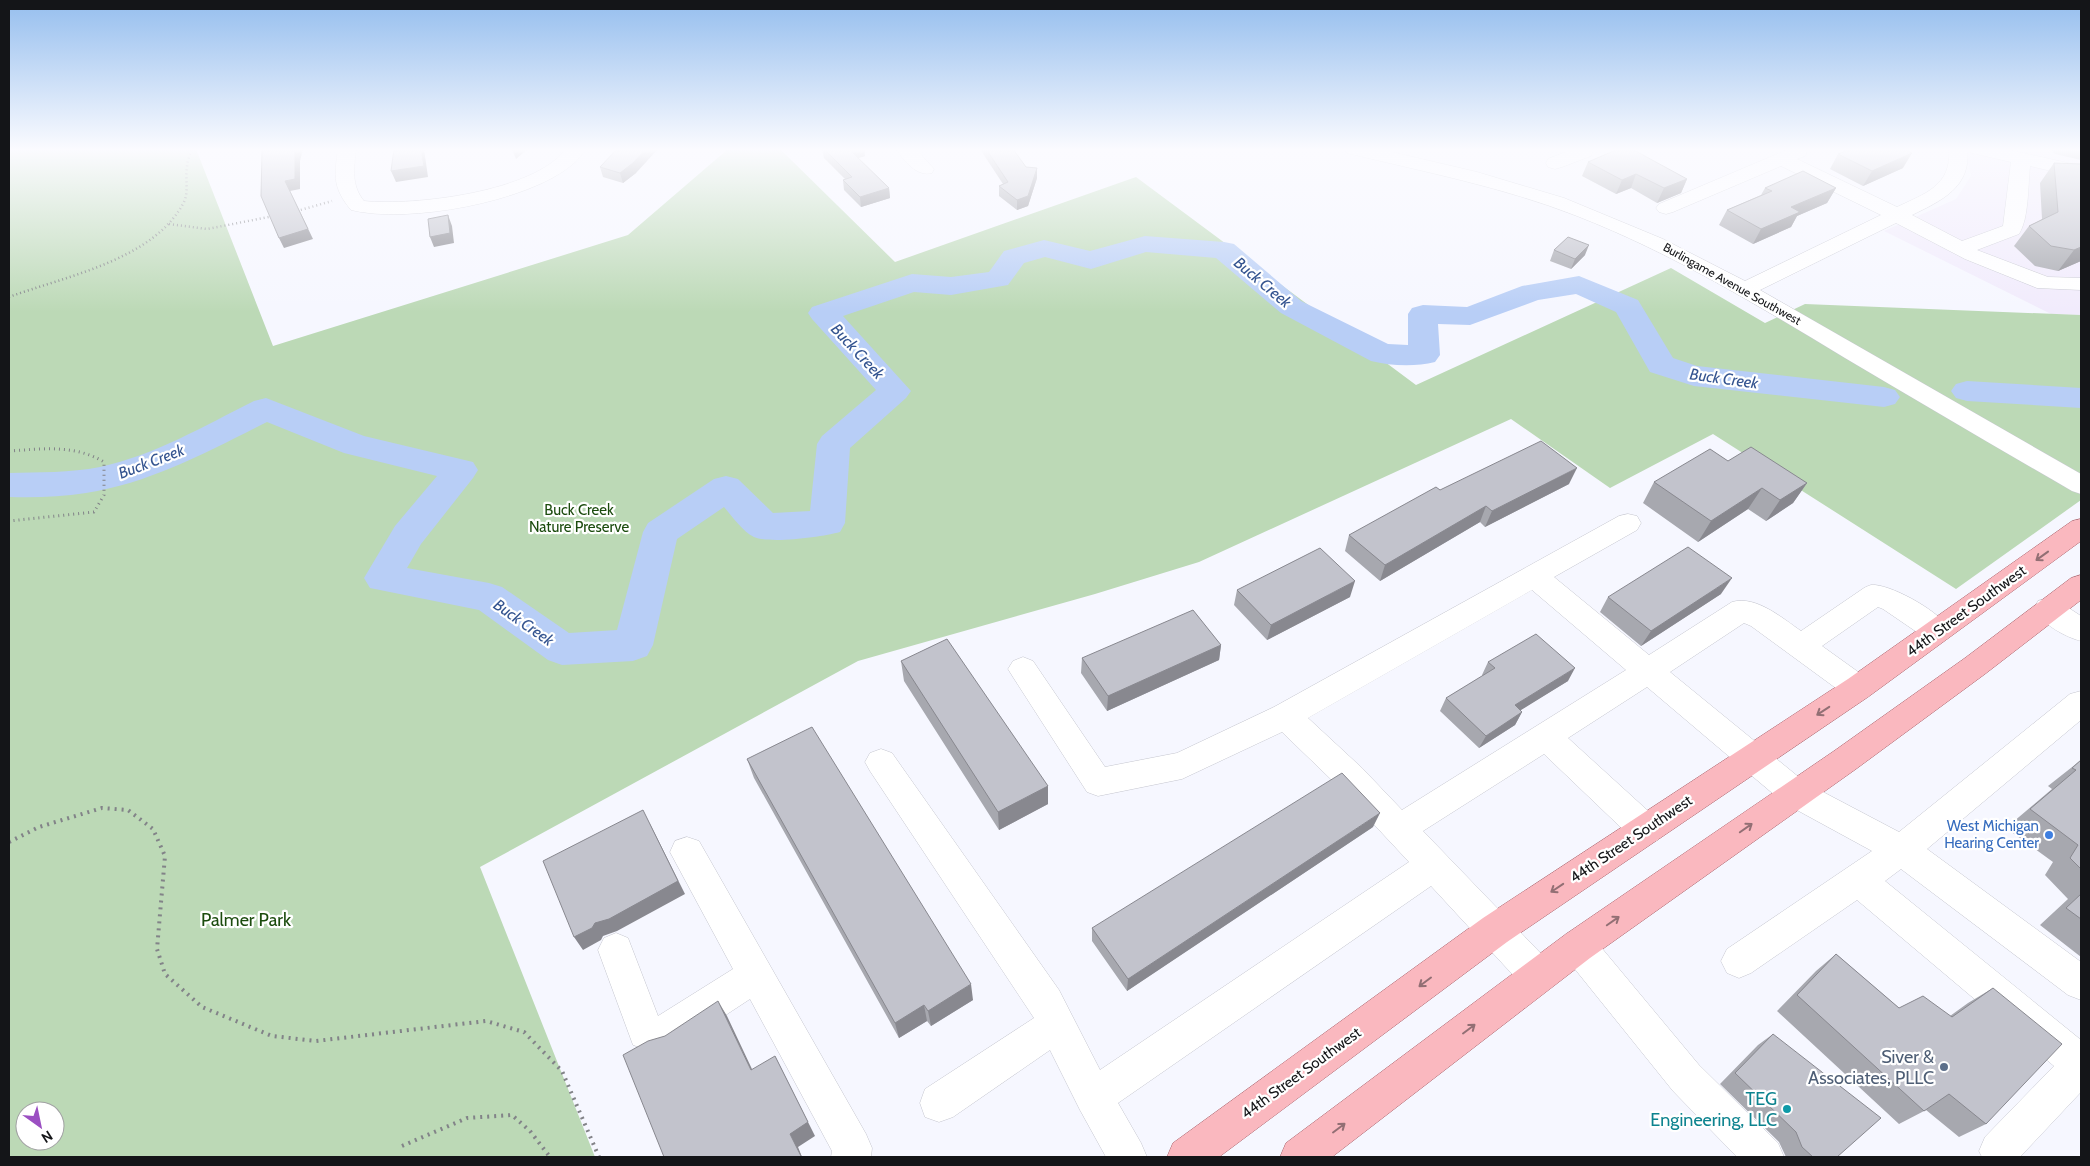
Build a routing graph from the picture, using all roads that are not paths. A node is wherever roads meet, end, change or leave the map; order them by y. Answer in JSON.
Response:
{"nodes":[{"id":1,"x":356,"y":203,"type":"edge"},
{"id":2,"x":443,"y":203,"type":"edge"},
{"id":3,"x":1558,"y":203,"type":"edge"},
{"id":4,"x":1677,"y":203,"type":"edge"},
{"id":5,"x":1873,"y":203,"type":"edge"},
{"id":6,"x":1920,"y":203,"type":"edge"},
{"id":7,"x":2015,"y":203,"type":"edge"},
{"id":8,"x":1666,"y":208,"type":"dead end"},
{"id":9,"x":1897,"y":215,"type":"junction"},
{"id":10,"x":1960,"y":249,"type":"junction"},
{"id":11,"x":2081,"y":284,"type":"edge"},
{"id":12,"x":1745,"y":289,"type":"junction"},
{"id":13,"x":2081,"y":485,"type":"edge"},
{"id":14,"x":1628,"y":523,"type":"dead end"},
{"id":15,"x":2081,"y":528,"type":"edge"},
{"id":16,"x":1535,"y":577,"type":"junction"},
{"id":17,"x":2081,"y":584,"type":"edge"},
{"id":18,"x":2048,"y":609,"type":"junction"},
{"id":19,"x":2081,"y":630,"type":"edge"},
{"id":20,"x":1937,"y":631,"type":"junction"},
{"id":21,"x":1801,"y":646,"type":"junction"},
{"id":22,"x":1023,"y":669,"type":"dead end"},
{"id":23,"x":1649,"y":672,"type":"junction"},
{"id":24,"x":1858,"y":688,"type":"junction"},
{"id":25,"x":2081,"y":703,"type":"edge"},
{"id":26,"x":1285,"y":716,"type":"junction"},
{"id":27,"x":1546,"y":737,"type":"junction"},
{"id":28,"x":1753,"y":758,"type":"junction"},
{"id":29,"x":881,"y":762,"type":"dead end"},
{"id":30,"x":1795,"y":793,"type":"junction"},
{"id":31,"x":1399,"y":829,"type":"junction"},
{"id":32,"x":1646,"y":830,"type":"junction"},
{"id":33,"x":1902,"y":850,"type":"junction"},
{"id":34,"x":687,"y":852,"type":"dead end"},
{"id":35,"x":1433,"y":865,"type":"junction"},
{"id":36,"x":1858,"y":880,"type":"junction"},
{"id":37,"x":1495,"y":930,"type":"junction"},
{"id":38,"x":1578,"y":946,"type":"junction"},
{"id":39,"x":616,"y":950,"type":"dead end"},
{"id":40,"x":1739,"y":961,"type":"dead end"},
{"id":41,"x":755,"y":975,"type":"junction"},
{"id":42,"x":1538,"y":976,"type":"junction"},
{"id":43,"x":2081,"y":983,"type":"edge"},
{"id":44,"x":1057,"y":1024,"type":"junction"},
{"id":45,"x":2081,"y":1065,"type":"edge"},
{"id":46,"x":1093,"y":1096,"type":"junction"},
{"id":47,"x":939,"y":1103,"type":"dead end"},
{"id":48,"x":1999,"y":1151,"type":"dead end"},
{"id":49,"x":851,"y":1157,"type":"edge"},
{"id":50,"x":1127,"y":1157,"type":"edge"},
{"id":51,"x":1187,"y":1157,"type":"edge"},
{"id":52,"x":1300,"y":1157,"type":"edge"},
{"id":53,"x":1764,"y":1157,"type":"edge"}],
"edges":[{"from":1,"to":2,"type":"street"},
{"from":3,"to":12,"type":"street","name":"Burlingame Avenue Southwest"},
{"from":4,"to":8,"type":"street"},
{"from":5,"to":9,"type":"street"},
{"from":6,"to":9,"type":"street"},
{"from":7,"to":10,"type":"street"},
{"from":9,"to":10,"type":"street"},
{"from":9,"to":12,"type":"street"},
{"from":10,"to":11,"type":"street"},
{"from":12,"to":13,"type":"street","name":"Burlingame Avenue Southwest"},
{"from":14,"to":16,"type":"street"},
{"from":15,"to":20,"type":"main road","name":"44th Street Southwest","one_way":true},
{"from":16,"to":23,"type":"street"},
{"from":16,"to":26,"type":"street"},
{"from":17,"to":18,"type":"main road"},
{"from":18,"to":19,"type":"street"},
{"from":18,"to":30,"type":"main road"},
{"from":20,"to":21,"type":"street"},
{"from":20,"to":24,"type":"main road","name":"44th Street Southwest"},
{"from":21,"to":23,"type":"street"},
{"from":21,"to":24,"type":"street"},
{"from":22,"to":26,"type":"street"},
{"from":23,"to":27,"type":"street"},
{"from":23,"to":28,"type":"street"},
{"from":24,"to":28,"type":"main road","name":"44th Street Southwest","one_way":true},
{"from":25,"to":33,"type":"street"},
{"from":26,"to":31,"type":"street"},
{"from":27,"to":31,"type":"street"},
{"from":27,"to":32,"type":"street"},
{"from":28,"to":30,"type":"street"},
{"from":28,"to":32,"type":"main road","name":"44th Street Southwest"},
{"from":29,"to":44,"type":"street"},
{"from":30,"to":33,"type":"street"},
{"from":38,"to":30,"type":"main road","one_way":true},
{"from":31,"to":35,"type":"street"},
{"from":32,"to":37,"type":"main road","name":"44th Street Southwest","one_way":true},
{"from":33,"to":36,"type":"street"},
{"from":33,"to":43,"type":"street"},
{"from":34,"to":41,"type":"street"},
{"from":35,"to":37,"type":"street"},
{"from":35,"to":46,"type":"street"},
{"from":36,"to":40,"type":"street"},
{"from":36,"to":45,"type":"street"},
{"from":37,"to":42,"type":"street"},
{"from":37,"to":51,"type":"main road","name":"44th Street Southwest","one_way":true},
{"from":38,"to":42,"type":"main road"},
{"from":38,"to":53,"type":"street"},
{"from":39,"to":41,"type":"street"},
{"from":41,"to":49,"type":"street"},
{"from":52,"to":42,"type":"main road","one_way":true},
{"from":44,"to":46,"type":"street"},
{"from":44,"to":47,"type":"street"},
{"from":45,"to":48,"type":"street"},
{"from":46,"to":50,"type":"street"}]}
